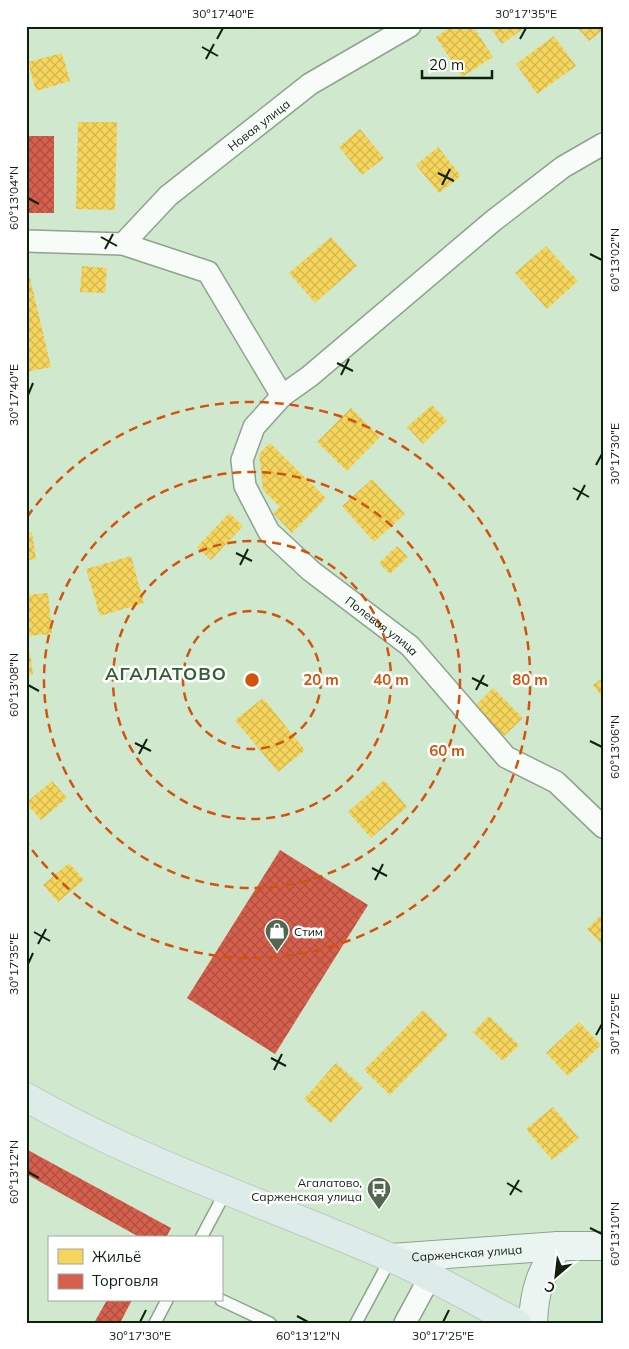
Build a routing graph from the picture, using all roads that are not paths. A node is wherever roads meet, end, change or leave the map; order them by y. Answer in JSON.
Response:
{"nodes":[{"id":1,"x":410,"y":26,"type":"edge"},
{"id":2,"x":603,"y":144,"type":"edge"},
{"id":3,"x":26,"y":241,"type":"edge"},
{"id":4,"x":123,"y":244,"type":"junction"},
{"id":5,"x":282,"y":396,"type":"junction"},
{"id":6,"x":603,"y":827,"type":"edge"},
{"id":7,"x":26,"y":1097,"type":"edge"},
{"id":8,"x":226,"y":1191,"type":"junction"},
{"id":9,"x":202,"y":1236,"type":"edge"},
{"id":10,"x":558,"y":1246,"type":"junction"},
{"id":11,"x":603,"y":1246,"type":"edge"},
{"id":12,"x":391,"y":1258,"type":"junction"},
{"id":13,"x":430,"y":1277,"type":"junction"},
{"id":14,"x":222,"y":1300,"type":"edge"},
{"id":15,"x":166,"y":1302,"type":"edge"},
{"id":16,"x":155,"y":1323,"type":"edge"},
{"id":17,"x":270,"y":1323,"type":"edge"},
{"id":18,"x":356,"y":1323,"type":"edge"},
{"id":19,"x":405,"y":1323,"type":"edge"},
{"id":20,"x":516,"y":1323,"type":"edge"},
{"id":21,"x":533,"y":1323,"type":"edge"}],
"edges":[{"from":1,"to":4,"type":"street","name":"Новая улица"},
{"from":2,"to":5,"type":"street","name":"Полевая улица"},
{"from":3,"to":4,"type":"street"},
{"from":4,"to":5,"type":"street"},
{"from":5,"to":6,"type":"street","name":"Полевая улица"},
{"from":7,"to":8,"type":"main road"},
{"from":8,"to":9,"type":"lane"},
{"from":8,"to":12,"type":"main road"},
{"from":10,"to":11,"type":"main road","name":"Сарженская улица"},
{"from":10,"to":12,"type":"main road","name":"Сарженская улица"},
{"from":10,"to":21,"type":"main road"},
{"from":12,"to":13,"type":"main road"},
{"from":12,"to":18,"type":"lane"},
{"from":13,"to":19,"type":"street"},
{"from":13,"to":20,"type":"main road"},
{"from":14,"to":17,"type":"lane"},
{"from":15,"to":16,"type":"lane"}]}
